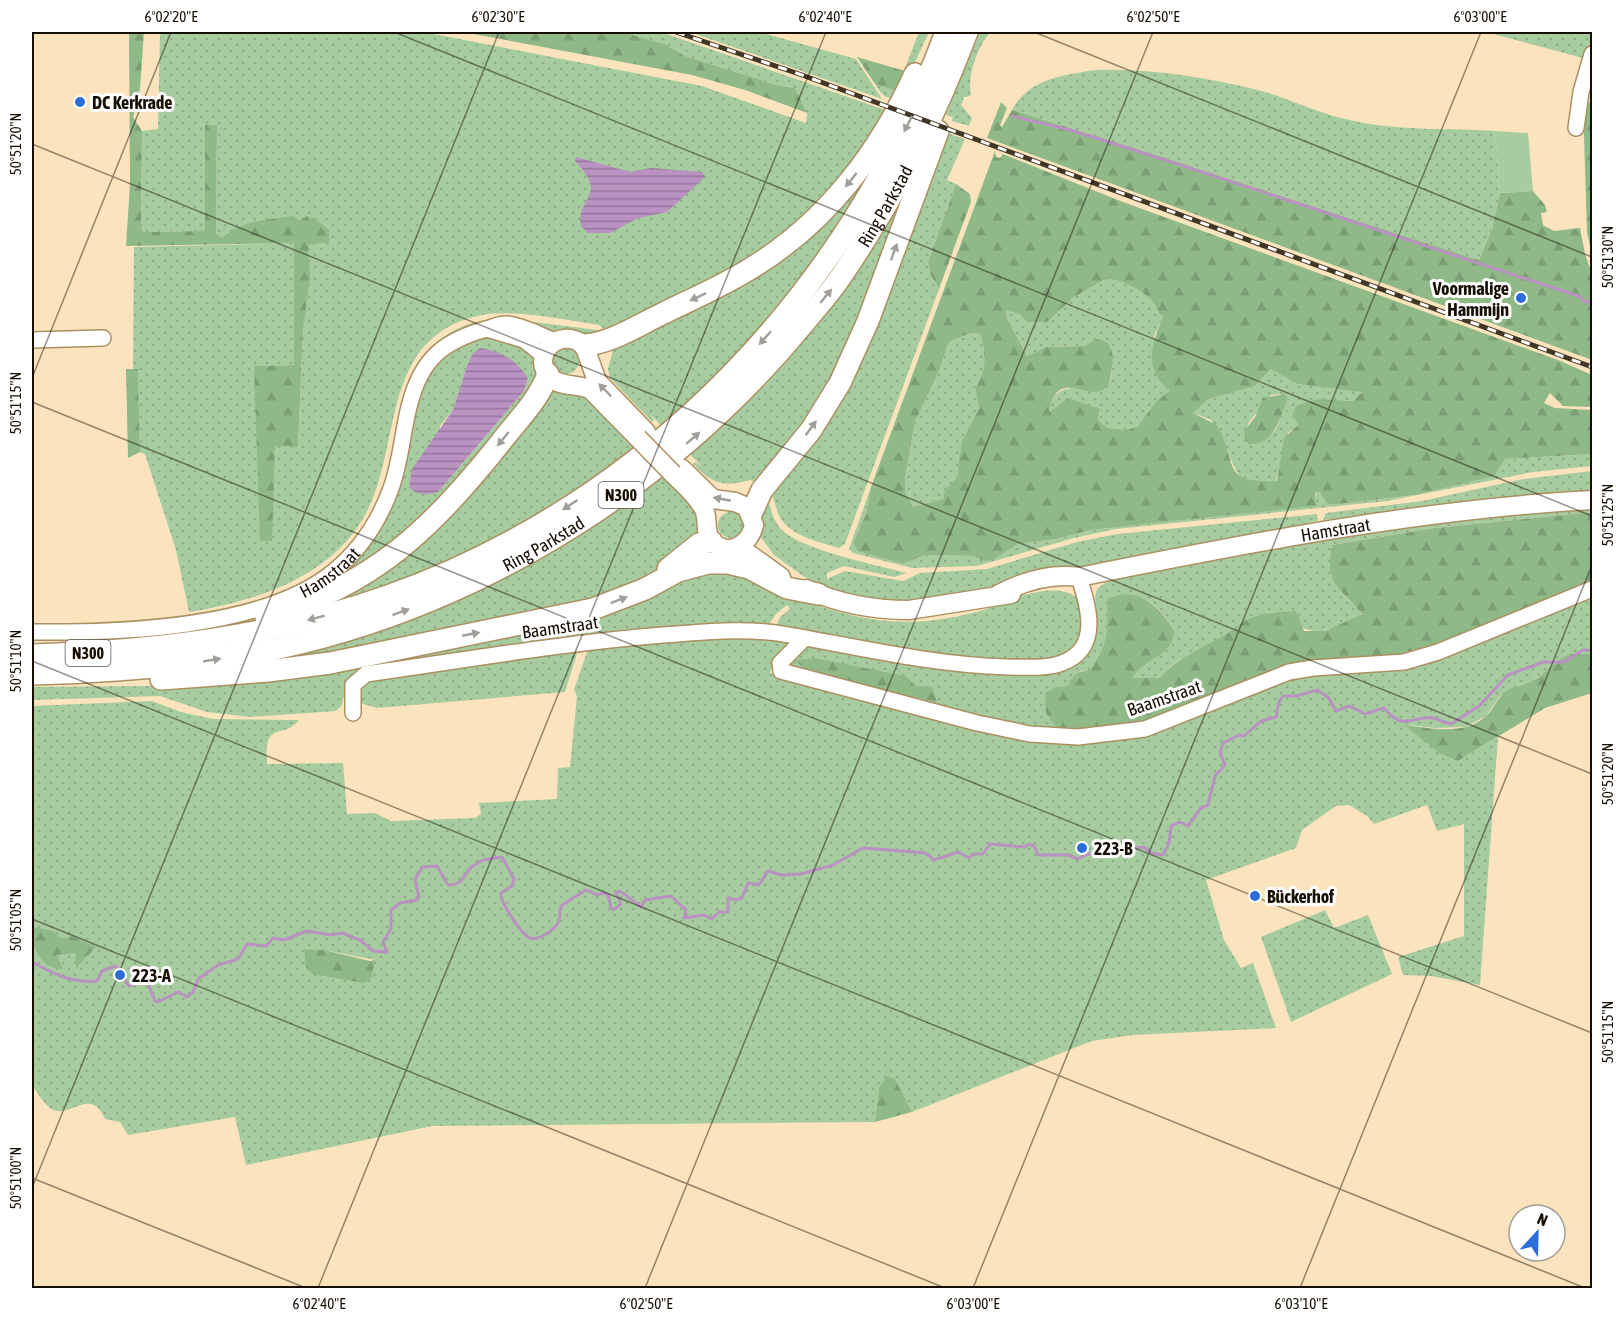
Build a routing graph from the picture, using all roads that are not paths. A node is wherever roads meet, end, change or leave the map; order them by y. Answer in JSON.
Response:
{"nodes":[{"id":1,"x":934,"y":32,"type":"edge"},
{"id":2,"x":946,"y":32,"type":"edge"},
{"id":3,"x":967,"y":32,"type":"edge"},
{"id":4,"x":959,"y":52,"type":"junction"},
{"id":5,"x":1593,"y":54,"type":"edge"},
{"id":6,"x":1576,"y":128,"type":"dead end"},
{"id":7,"x":487,"y":329,"type":"junction"},
{"id":8,"x":103,"y":338,"type":"dead end"},
{"id":9,"x":32,"y":340,"type":"edge"},
{"id":10,"x":555,"y":341,"type":"junction"},
{"id":11,"x":584,"y":345,"type":"junction"},
{"id":12,"x":546,"y":365,"type":"junction"},
{"id":13,"x":642,"y":435,"type":"junction"},
{"id":14,"x":677,"y":471,"type":"junction"},
{"id":15,"x":1593,"y":500,"type":"edge"},
{"id":16,"x":752,"y":524,"type":"junction"},
{"id":17,"x":711,"y":541,"type":"junction"},
{"id":18,"x":739,"y":547,"type":"junction"},
{"id":19,"x":1079,"y":577,"type":"junction"},
{"id":20,"x":645,"y":589,"type":"junction"},
{"id":21,"x":1593,"y":589,"type":"edge"},
{"id":22,"x":818,"y":594,"type":"junction"},
{"id":23,"x":32,"y":632,"type":"edge"},
{"id":24,"x":806,"y":638,"type":"junction"},
{"id":25,"x":143,"y":649,"type":"junction"},
{"id":26,"x":32,"y":655,"type":"edge"},
{"id":27,"x":92,"y":672,"type":"junction"},
{"id":28,"x":32,"y":674,"type":"edge"},
{"id":29,"x":353,"y":712,"type":"dead end"}],
"edges":[{"from":1,"to":11,"type":"highway","one_way":true},
{"from":2,"to":25,"type":"highway","name":"Ring Parkstad","number":"N300","one_way":true},
{"from":3,"to":4,"type":"highway","name":"Ring Parkstad","number":"N300"},
{"from":16,"to":4,"type":"highway","number":"N300","one_way":true},
{"from":27,"to":4,"type":"highway","name":"Ring Parkstad","number":"N300","one_way":true},
{"from":5,"to":6,"type":"street"},
{"from":7,"to":10,"type":"street","name":"Hamstraat"},
{"from":7,"to":12,"type":"street","name":"Hamstraat"},
{"from":7,"to":23,"type":"street","name":"Hamstraat"},
{"from":8,"to":9,"type":"street"},
{"from":10,"to":11,"type":"main road","name":"Hamstraat"},
{"from":10,"to":12,"type":"main road"},
{"from":13,"to":11,"type":"main road","name":"Hamstraat","one_way":true},
{"from":12,"to":13,"type":"main road","name":"Hamstraat"},
{"from":12,"to":25,"type":"highway","number":"N300","one_way":true},
{"from":13,"to":14,"type":"main road","name":"Hamstraat"},
{"from":16,"to":14,"type":"main road","name":"Hamstraat","one_way":true},
{"from":14,"to":17,"type":"main road","name":"Hamstraat"},
{"from":15,"to":19,"type":"main road","name":"Hamstraat"},
{"from":16,"to":18,"type":"main road"},
{"from":16,"to":22,"type":"main road","name":"Hamstraat"},
{"from":17,"to":18,"type":"main road","name":"Hamstraat"},
{"from":17,"to":20,"type":"highway","number":"N300"},
{"from":18,"to":22,"type":"main road","name":"Hamstraat"},
{"from":19,"to":22,"type":"main road","name":"Hamstraat"},
{"from":19,"to":24,"type":"street","name":"Baamstraat"},
{"from":20,"to":22,"type":"highway","number":"N300"},
{"from":27,"to":20,"type":"highway","number":"N300","one_way":true},
{"from":21,"to":24,"type":"street","name":"Baamstraat"},
{"from":24,"to":29,"type":"street","name":"Baamstraat"},
{"from":25,"to":26,"type":"highway","name":"Ring Parkstad","number":"N300"},
{"from":27,"to":28,"type":"highway","name":"Ring Parkstad","number":"N300"}]}
